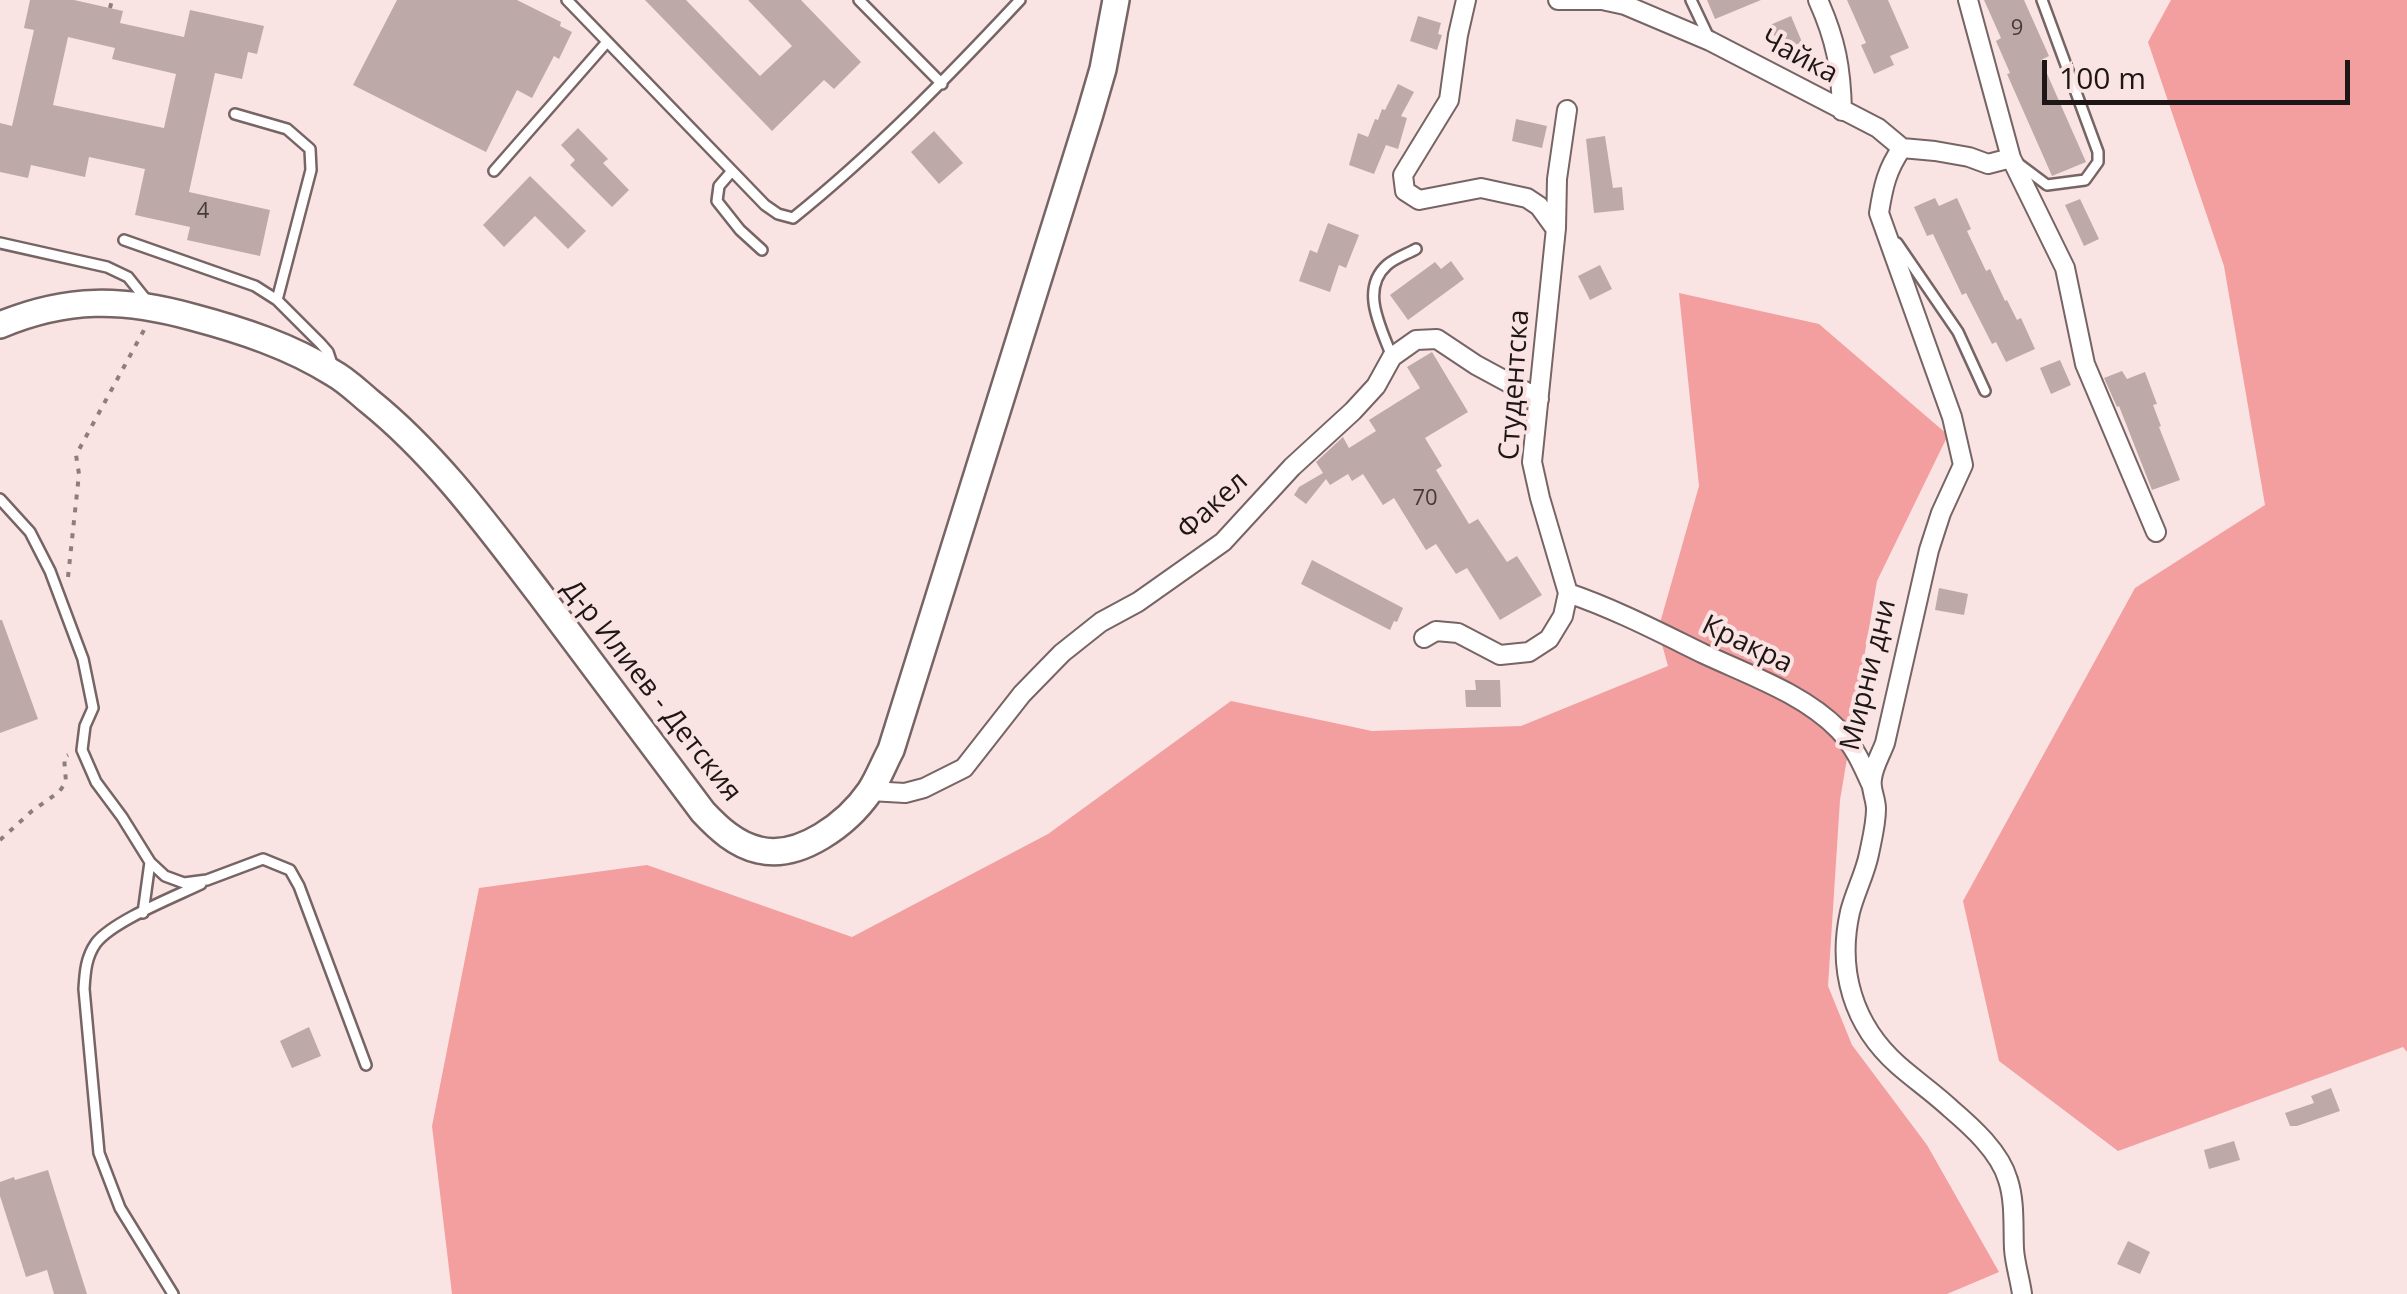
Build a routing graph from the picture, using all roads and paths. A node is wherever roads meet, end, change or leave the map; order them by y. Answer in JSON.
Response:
{"nodes":[{"id":1,"x":112,"y":0,"type":"edge"},
{"id":2,"x":567,"y":0,"type":"edge"},
{"id":3,"x":859,"y":0,"type":"edge"},
{"id":4,"x":1020,"y":0,"type":"edge"},
{"id":5,"x":1116,"y":0,"type":"edge"},
{"id":6,"x":1466,"y":0,"type":"edge"},
{"id":7,"x":1558,"y":0,"type":"edge"},
{"id":8,"x":1691,"y":0,"type":"edge"},
{"id":9,"x":1818,"y":0,"type":"edge"},
{"id":10,"x":1968,"y":0,"type":"edge"},
{"id":11,"x":2042,"y":0,"type":"edge"},
{"id":12,"x":110,"y":8,"type":"dead end"},
{"id":13,"x":1710,"y":40,"type":"junction"},
{"id":14,"x":608,"y":42,"type":"junction"},
{"id":15,"x":942,"y":84,"type":"junction"},
{"id":16,"x":1567,"y":110,"type":"dead end"},
{"id":17,"x":1842,"y":111,"type":"junction"},
{"id":18,"x":234,"y":114,"type":"dead end"},
{"id":19,"x":1902,"y":148,"type":"junction"},
{"id":20,"x":2011,"y":158,"type":"junction"},
{"id":21,"x":494,"y":171,"type":"dead end"},
{"id":22,"x":732,"y":171,"type":"junction"},
{"id":23,"x":1884,"y":224,"type":"junction"},
{"id":24,"x":1556,"y":228,"type":"junction"},
{"id":25,"x":124,"y":240,"type":"dead end"},
{"id":26,"x":0,"y":243,"type":"edge"},
{"id":27,"x":1416,"y":249,"type":"dead end"},
{"id":28,"x":762,"y":250,"type":"dead end"},
{"id":29,"x":276,"y":300,"type":"junction"},
{"id":30,"x":155,"y":308,"type":"junction"},
{"id":31,"x":0,"y":324,"type":"edge"},
{"id":32,"x":1392,"y":358,"type":"junction"},
{"id":33,"x":336,"y":374,"type":"junction"},
{"id":34,"x":1985,"y":391,"type":"dead end"},
{"id":35,"x":1539,"y":399,"type":"junction"},
{"id":36,"x":0,"y":498,"type":"edge"},
{"id":37,"x":2156,"y":532,"type":"dead end"},
{"id":38,"x":1568,"y":593,"type":"junction"},
{"id":39,"x":64,"y":612,"type":"junction"},
{"id":40,"x":1424,"y":638,"type":"dead end"},
{"id":41,"x":82,"y":750,"type":"junction"},
{"id":42,"x":1871,"y":784,"type":"junction"},
{"id":43,"x":870,"y":790,"type":"junction"},
{"id":44,"x":0,"y":840,"type":"edge"},
{"id":45,"x":150,"y":862,"type":"junction"},
{"id":46,"x":208,"y":880,"type":"junction"},
{"id":47,"x":143,"y":913,"type":"junction"},
{"id":48,"x":366,"y":1065,"type":"dead end"},
{"id":49,"x":173,"y":1294,"type":"edge"},
{"id":50,"x":2022,"y":1294,"type":"edge"}],
"edges":[{"from":1,"to":12,"type":"path"},
{"from":2,"to":14,"type":"lane"},
{"from":3,"to":15,"type":"lane"},
{"from":4,"to":15,"type":"lane"},
{"from":5,"to":43,"type":"street","name":"Д-р Илиев - Детския"},
{"from":6,"to":24,"type":"street"},
{"from":7,"to":13,"type":"street","name":"Чайка"},
{"from":8,"to":13,"type":"lane"},
{"from":9,"to":17,"type":"street"},
{"from":10,"to":20,"type":"street"},
{"from":11,"to":20,"type":"lane"},
{"from":13,"to":17,"type":"street","name":"Чайка"},
{"from":14,"to":21,"type":"lane"},
{"from":14,"to":22,"type":"lane"},
{"from":15,"to":22,"type":"lane"},
{"from":16,"to":24,"type":"street","name":"Студентска"},
{"from":17,"to":19,"type":"street","name":"Чайка"},
{"from":18,"to":29,"type":"lane"},
{"from":19,"to":20,"type":"street","name":"Чайка"},
{"from":19,"to":23,"type":"street","name":"Мирни дни"},
{"from":20,"to":37,"type":"street"},
{"from":22,"to":28,"type":"lane"},
{"from":23,"to":34,"type":"lane"},
{"from":23,"to":42,"type":"street","name":"Мирни дни"},
{"from":24,"to":35,"type":"street","name":"Студентска"},
{"from":25,"to":29,"type":"lane"},
{"from":26,"to":30,"type":"lane"},
{"from":27,"to":32,"type":"lane"},
{"from":29,"to":33,"type":"lane"},
{"from":30,"to":31,"type":"street","name":"Д-р Илиев - Детския"},
{"from":30,"to":33,"type":"street","name":"Д-р Илиев - Детския"},
{"from":30,"to":39,"type":"path"},
{"from":32,"to":35,"type":"street"},
{"from":32,"to":43,"type":"street","name":"Факел"},
{"from":33,"to":43,"type":"street","name":"Д-р Илиев - Детския"},
{"from":35,"to":38,"type":"street","name":"Студентска"},
{"from":36,"to":39,"type":"lane"},
{"from":38,"to":40,"type":"street"},
{"from":38,"to":42,"type":"street","name":"Кракра"},
{"from":39,"to":41,"type":"lane"},
{"from":41,"to":44,"type":"path"},
{"from":41,"to":45,"type":"lane"},
{"from":42,"to":50,"type":"street","name":"Мирни дни"},
{"from":45,"to":46,"type":"lane"},
{"from":45,"to":47,"type":"lane"},
{"from":46,"to":47,"type":"lane"},
{"from":46,"to":48,"type":"lane"},
{"from":47,"to":49,"type":"lane"}]}
